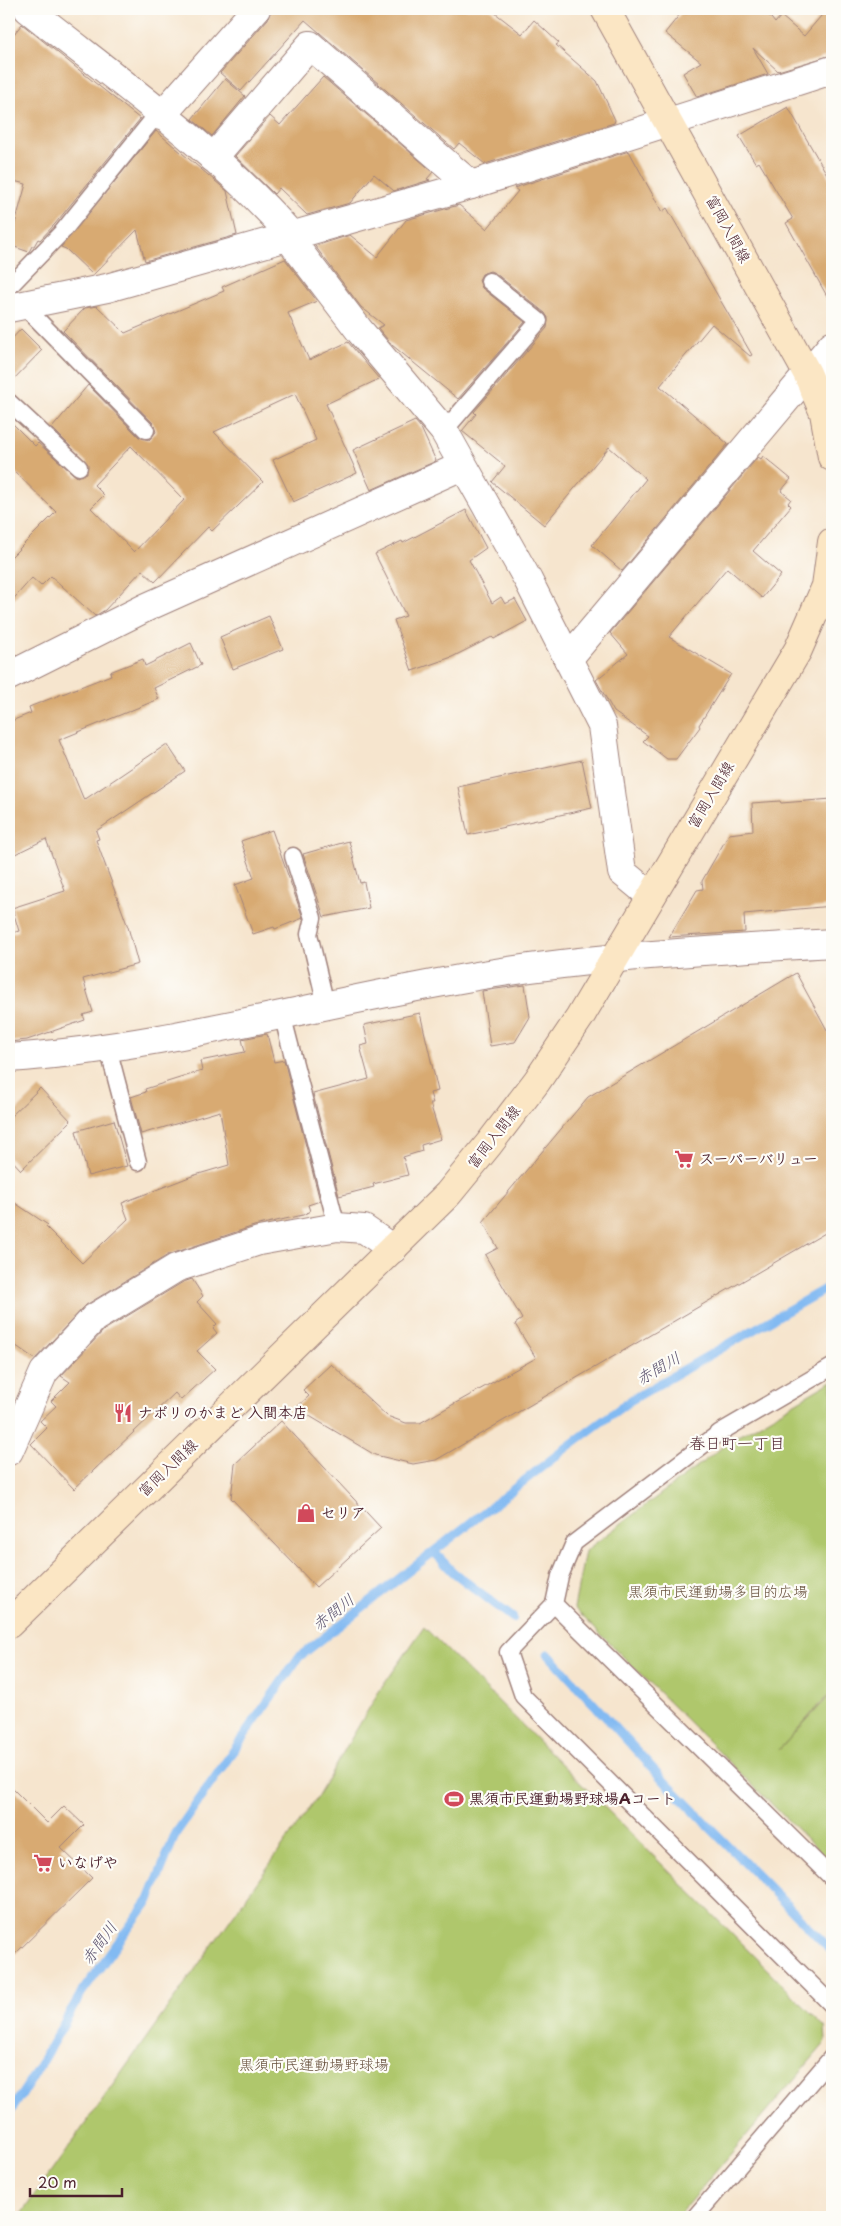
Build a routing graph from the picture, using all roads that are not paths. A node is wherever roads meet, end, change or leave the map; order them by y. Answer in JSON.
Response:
{"nodes":[{"id":1,"x":28,"y":9,"type":"edge"},
{"id":2,"x":606,"y":9,"type":"edge"},
{"id":3,"x":246,"y":12,"type":"edge"},
{"id":4,"x":832,"y":70,"type":"edge"},
{"id":5,"x":161,"y":116,"type":"junction"},
{"id":6,"x":670,"y":123,"type":"junction"},
{"id":7,"x":213,"y":158,"type":"junction"},
{"id":8,"x":471,"y":185,"type":"junction"},
{"id":9,"x":290,"y":236,"type":"junction"},
{"id":10,"x":489,"y":281,"type":"dead end"},
{"id":11,"x":13,"y":300,"type":"edge"},
{"id":12,"x":832,"y":345,"type":"edge"},
{"id":13,"x":807,"y":373,"type":"junction"},
{"id":14,"x":9,"y":402,"type":"edge"},
{"id":15,"x":146,"y":430,"type":"dead end"},
{"id":16,"x":444,"y":431,"type":"junction"},
{"id":17,"x":832,"y":457,"type":"edge"},
{"id":18,"x":462,"y":466,"type":"junction"},
{"id":19,"x":79,"y":467,"type":"dead end"},
{"id":20,"x":832,"y":542,"type":"edge"},
{"id":21,"x":568,"y":659,"type":"junction"},
{"id":22,"x":9,"y":676,"type":"edge"},
{"id":23,"x":293,"y":856,"type":"dead end"},
{"id":24,"x":651,"y":896,"type":"junction"},
{"id":25,"x":832,"y":943,"type":"edge"},
{"id":26,"x":615,"y":959,"type":"junction"},
{"id":27,"x":326,"y":1005,"type":"junction"},
{"id":28,"x":282,"y":1014,"type":"junction"},
{"id":29,"x":108,"y":1048,"type":"junction"},
{"id":30,"x":9,"y":1058,"type":"edge"},
{"id":31,"x":138,"y":1162,"type":"dead end"},
{"id":32,"x":337,"y":1227,"type":"junction"},
{"id":33,"x":393,"y":1249,"type":"junction"},
{"id":34,"x":832,"y":1367,"type":"edge"},
{"id":35,"x":9,"y":1451,"type":"edge"},
{"id":36,"x":554,"y":1604,"type":"junction"},
{"id":37,"x":9,"y":1624,"type":"edge"},
{"id":38,"x":832,"y":1878,"type":"edge"},
{"id":39,"x":832,"y":2004,"type":"edge"},
{"id":40,"x":832,"y":2057,"type":"edge"},
{"id":41,"x":695,"y":2217,"type":"edge"}],
"edges":[{"from":1,"to":5,"type":"street"},
{"from":2,"to":6,"type":"main road","name":"富岡入間線"},
{"from":3,"to":5,"type":"street"},
{"from":4,"to":6,"type":"street"},
{"from":5,"to":7,"type":"street"},
{"from":5,"to":11,"type":"lane"},
{"from":6,"to":8,"type":"street"},
{"from":6,"to":13,"type":"main road","name":"富岡入間線"},
{"from":7,"to":8,"type":"street"},
{"from":7,"to":9,"type":"street"},
{"from":8,"to":9,"type":"street"},
{"from":9,"to":11,"type":"street"},
{"from":9,"to":16,"type":"street"},
{"from":10,"to":16,"type":"lane"},
{"from":11,"to":15,"type":"lane"},
{"from":12,"to":13,"type":"street"},
{"from":13,"to":17,"type":"main road","name":"富岡入間線"},
{"from":13,"to":21,"type":"street"},
{"from":14,"to":19,"type":"lane"},
{"from":16,"to":18,"type":"street"},
{"from":18,"to":21,"type":"street"},
{"from":18,"to":22,"type":"street"},
{"from":20,"to":24,"type":"main road","name":"富岡入間線"},
{"from":21,"to":24,"type":"street"},
{"from":23,"to":27,"type":"lane"},
{"from":24,"to":26,"type":"main road","name":"富岡入間線"},
{"from":25,"to":26,"type":"street"},
{"from":26,"to":27,"type":"street"},
{"from":26,"to":33,"type":"main road","name":"富岡入間線"},
{"from":27,"to":28,"type":"street"},
{"from":28,"to":29,"type":"street"},
{"from":28,"to":32,"type":"lane"},
{"from":29,"to":30,"type":"street"},
{"from":29,"to":31,"type":"lane"},
{"from":32,"to":33,"type":"street"},
{"from":32,"to":35,"type":"street"},
{"from":33,"to":37,"type":"main road","name":"富岡入間線"},
{"from":34,"to":36,"type":"lane"},
{"from":36,"to":38,"type":"lane"},
{"from":36,"to":39,"type":"lane"},
{"from":40,"to":41,"type":"lane"}]}
